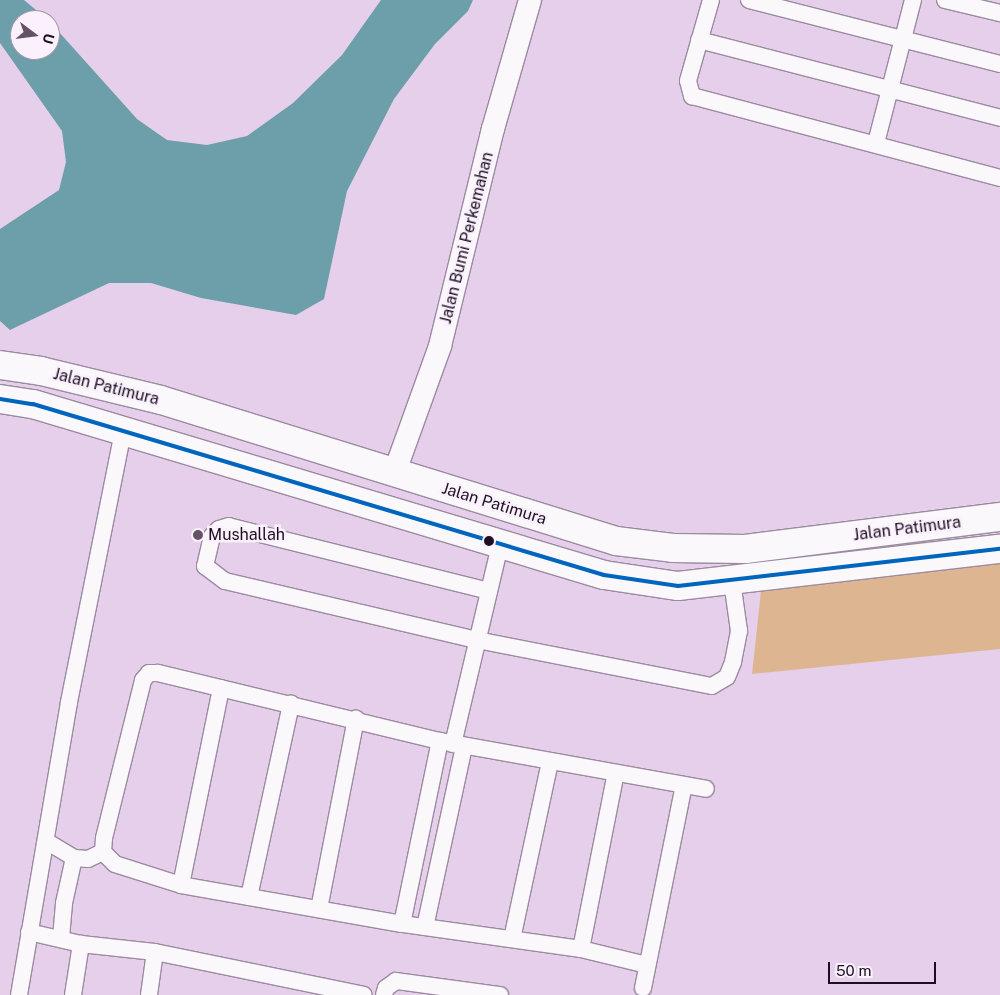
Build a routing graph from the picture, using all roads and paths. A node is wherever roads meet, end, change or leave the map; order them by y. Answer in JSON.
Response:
{"nodes":[{"id":1,"x":530,"y":0,"type":"edge"},
{"id":2,"x":711,"y":0,"type":"edge"},
{"id":3,"x":749,"y":0,"type":"edge"},
{"id":4,"x":913,"y":0,"type":"edge"},
{"id":5,"x":945,"y":0,"type":"edge"},
{"id":6,"x":1000,"y":13,"type":"edge"},
{"id":7,"x":903,"y":39,"type":"junction"},
{"id":8,"x":699,"y":40,"type":"junction"},
{"id":9,"x":1000,"y":64,"type":"edge"},
{"id":10,"x":890,"y":91,"type":"junction"},
{"id":11,"x":1000,"y":118,"type":"edge"},
{"id":12,"x":876,"y":143,"type":"junction"},
{"id":13,"x":1000,"y":178,"type":"edge"},
{"id":14,"x":0,"y":365,"type":"edge"},
{"id":15,"x":0,"y":399,"type":"edge"},
{"id":16,"x":123,"y":431,"type":"junction"},
{"id":17,"x":394,"y":474,"type":"junction"},
{"id":18,"x":998,"y":517,"type":"edge"},
{"id":19,"x":500,"y":545,"type":"junction"},
{"id":20,"x":1000,"y":549,"type":"edge"},
{"id":21,"x":732,"y":581,"type":"junction"},
{"id":22,"x":489,"y":591,"type":"junction"},
{"id":23,"x":477,"y":640,"type":"junction"},
{"id":24,"x":221,"y":688,"type":"junction"},
{"id":25,"x":291,"y":704,"type":"junction"},
{"id":26,"x":356,"y":719,"type":"junction"},
{"id":27,"x":452,"y":744,"type":"junction"},
{"id":28,"x":550,"y":761,"type":"junction"},
{"id":29,"x":616,"y":773,"type":"junction"},
{"id":30,"x":684,"y":785,"type":"junction"},
{"id":31,"x":706,"y":789,"type":"dead end"},
{"id":32,"x":46,"y":841,"type":"junction"},
{"id":33,"x":103,"y":852,"type":"junction"},
{"id":34,"x":74,"y":858,"type":"junction"},
{"id":35,"x":181,"y":885,"type":"junction"},
{"id":36,"x":248,"y":897,"type":"junction"},
{"id":37,"x":318,"y":909,"type":"junction"},
{"id":38,"x":402,"y":924,"type":"junction"},
{"id":39,"x":425,"y":927,"type":"junction"},
{"id":40,"x":29,"y":932,"type":"junction"},
{"id":41,"x":61,"y":938,"type":"junction"},
{"id":42,"x":512,"y":939,"type":"junction"},
{"id":43,"x":81,"y":944,"type":"junction"},
{"id":44,"x":581,"y":949,"type":"junction"},
{"id":45,"x":155,"y":952,"type":"junction"},
{"id":46,"x":647,"y":965,"type":"junction"},
{"id":47,"x":643,"y":988,"type":"dead end"},
{"id":48,"x":19,"y":995,"type":"edge"},
{"id":49,"x":73,"y":995,"type":"edge"},
{"id":50,"x":148,"y":995,"type":"edge"},
{"id":51,"x":364,"y":995,"type":"edge"},
{"id":52,"x":384,"y":995,"type":"edge"},
{"id":53,"x":500,"y":995,"type":"edge"}],
"edges":[{"from":1,"to":17,"type":"street","name":"Jalan Bumi Perkemahan"},
{"from":2,"to":8,"type":"street"},
{"from":3,"to":7,"type":"street"},
{"from":4,"to":7,"type":"street"},
{"from":5,"to":6,"type":"street"},
{"from":7,"to":9,"type":"street"},
{"from":7,"to":10,"type":"street"},
{"from":8,"to":10,"type":"street"},
{"from":8,"to":12,"type":"street"},
{"from":10,"to":11,"type":"street"},
{"from":10,"to":12,"type":"street"},
{"from":12,"to":13,"type":"street"},
{"from":14,"to":17,"type":"highway","name":"Jalan Patimura"},
{"from":15,"to":16,"type":"highway","name":"Jalan Patimura"},
{"from":16,"to":19,"type":"highway","name":"Jalan Patimura"},
{"from":16,"to":32,"type":"street"},
{"from":17,"to":18,"type":"highway","name":"Jalan Patimura"},
{"from":18,"to":20,"type":"highway"},
{"from":19,"to":21,"type":"highway","name":"Jalan Patimura"},
{"from":19,"to":22,"type":"street"},
{"from":20,"to":21,"type":"highway","name":"Jalan Patimura"},
{"from":21,"to":23,"type":"street"},
{"from":22,"to":23,"type":"street"},
{"from":22,"to":23,"type":"street"},
{"from":23,"to":27,"type":"street"},
{"from":24,"to":25,"type":"street"},
{"from":24,"to":33,"type":"street"},
{"from":24,"to":35,"type":"street"},
{"from":25,"to":26,"type":"street"},
{"from":25,"to":36,"type":"street"},
{"from":26,"to":27,"type":"street"},
{"from":26,"to":37,"type":"street"},
{"from":27,"to":28,"type":"street"},
{"from":27,"to":38,"type":"street"},
{"from":27,"to":39,"type":"street"},
{"from":28,"to":29,"type":"street"},
{"from":28,"to":42,"type":"street"},
{"from":29,"to":30,"type":"street"},
{"from":29,"to":44,"type":"street"},
{"from":30,"to":31,"type":"street"},
{"from":30,"to":46,"type":"street"},
{"from":32,"to":34,"type":"street"},
{"from":32,"to":40,"type":"street"},
{"from":33,"to":34,"type":"street"},
{"from":33,"to":35,"type":"street"},
{"from":34,"to":41,"type":"street"},
{"from":35,"to":36,"type":"street"},
{"from":36,"to":37,"type":"street"},
{"from":37,"to":38,"type":"street"},
{"from":38,"to":39,"type":"street"},
{"from":39,"to":42,"type":"street"},
{"from":40,"to":41,"type":"street"},
{"from":40,"to":48,"type":"street"},
{"from":41,"to":43,"type":"street"},
{"from":42,"to":44,"type":"street"},
{"from":43,"to":45,"type":"street"},
{"from":43,"to":49,"type":"street"},
{"from":44,"to":46,"type":"street"},
{"from":45,"to":50,"type":"street"},
{"from":45,"to":51,"type":"street"},
{"from":46,"to":47,"type":"street"},
{"from":52,"to":53,"type":"street"}]}
